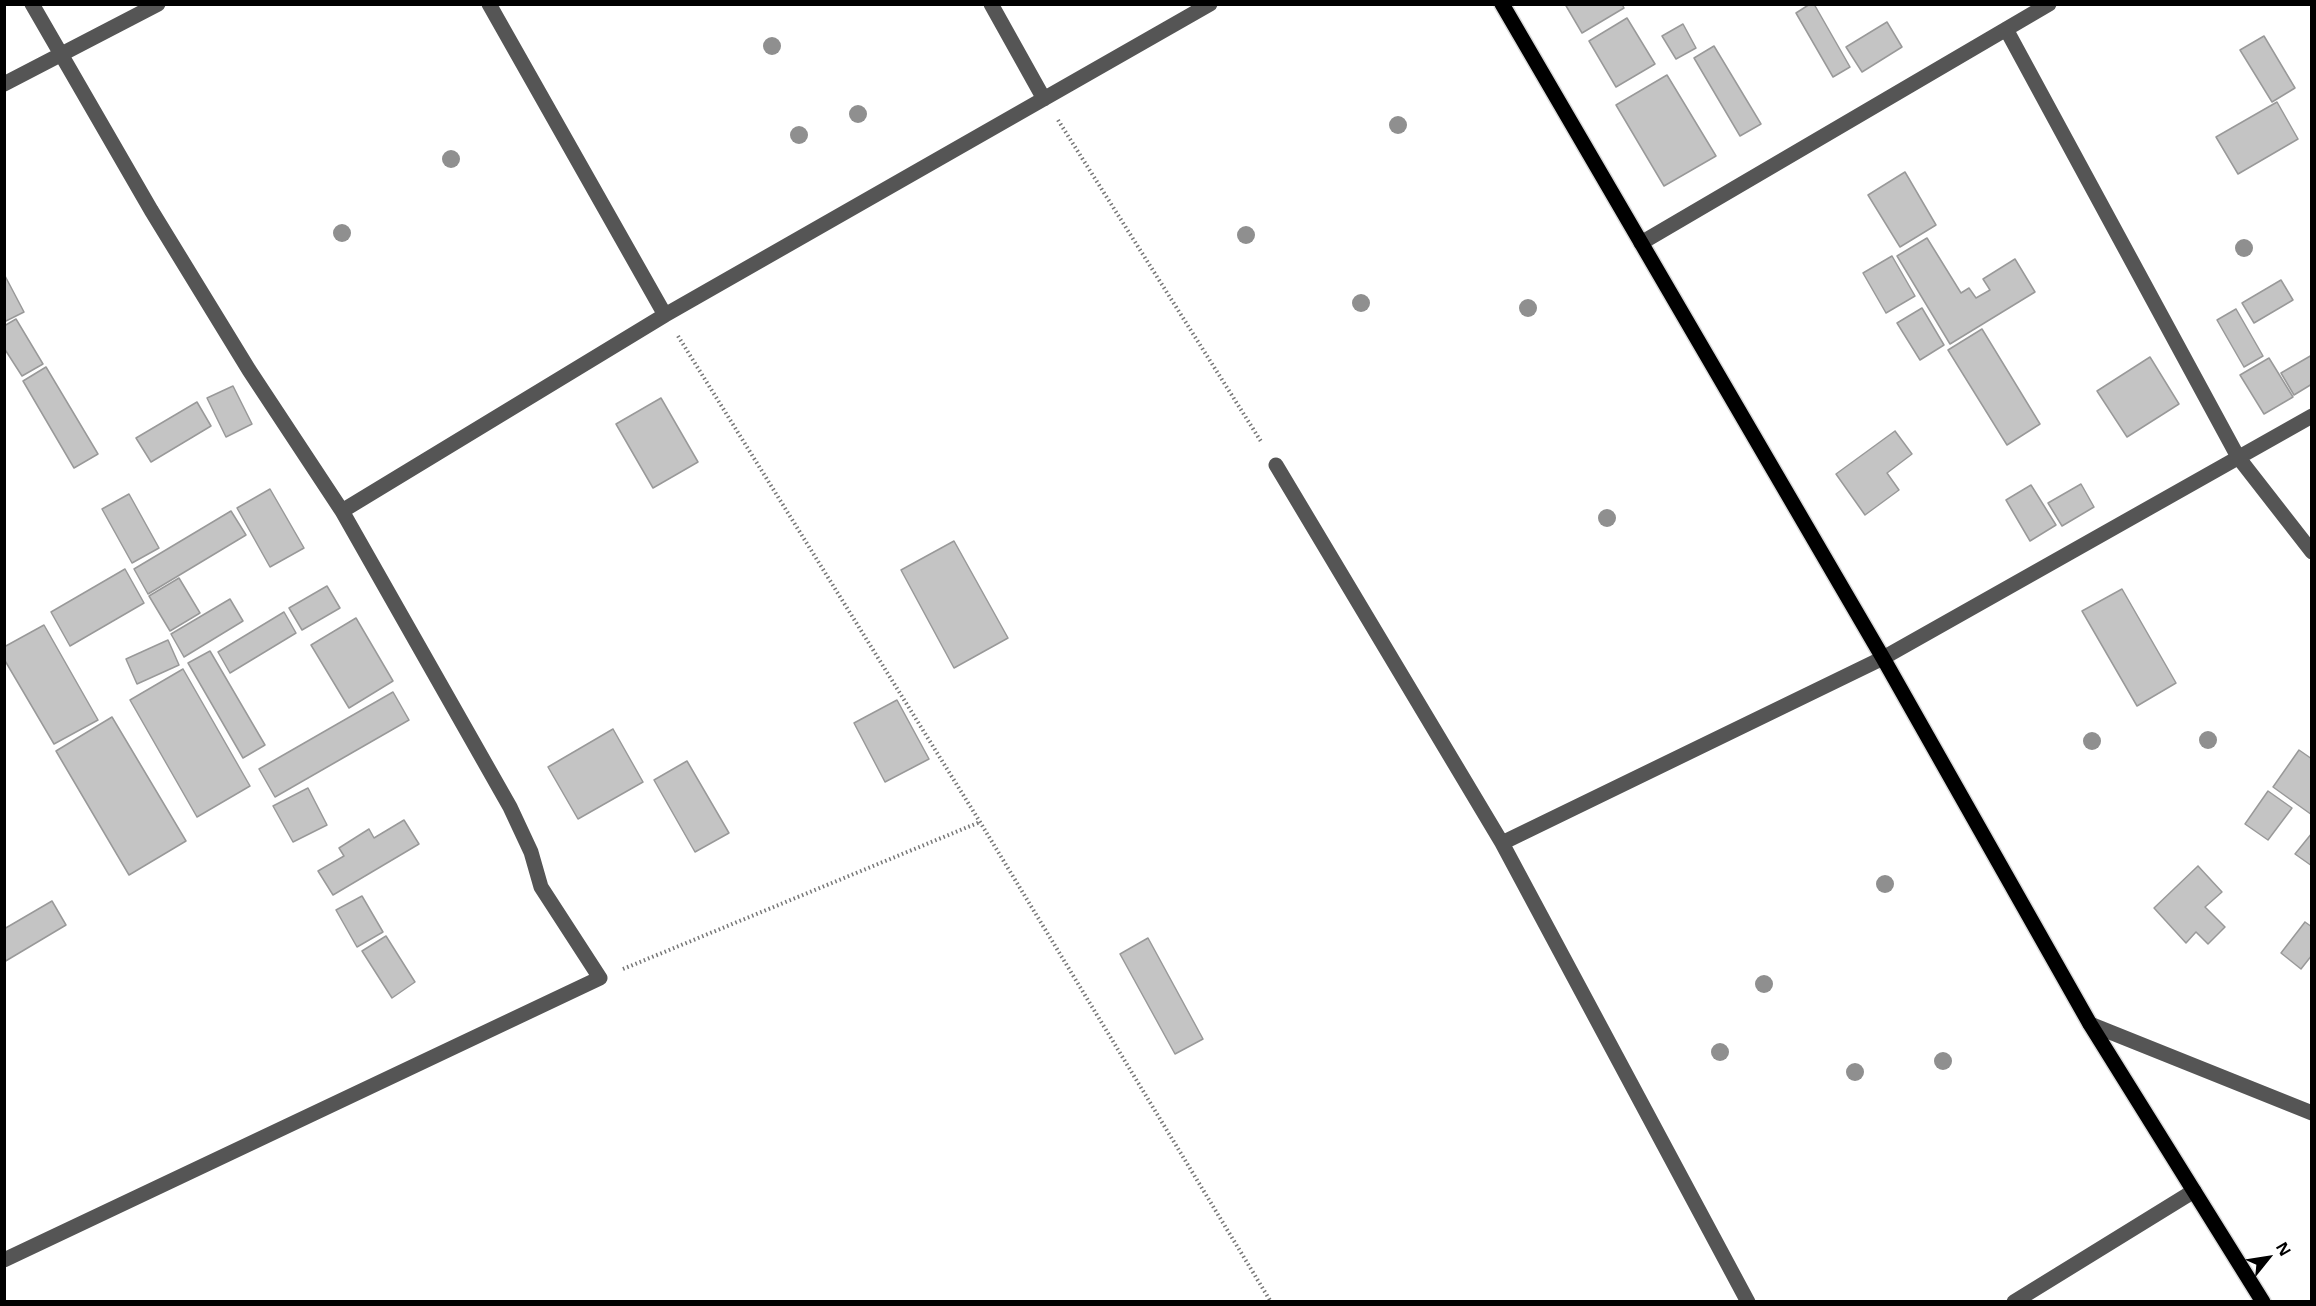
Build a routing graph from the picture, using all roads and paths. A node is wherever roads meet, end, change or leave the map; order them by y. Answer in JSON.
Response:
{"nodes":[{"id":1,"x":32,"y":4,"type":"edge"},
{"id":2,"x":158,"y":4,"type":"edge"},
{"id":3,"x":489,"y":4,"type":"edge"},
{"id":4,"x":991,"y":4,"type":"edge"},
{"id":5,"x":1210,"y":4,"type":"edge"},
{"id":6,"x":1502,"y":4,"type":"edge"},
{"id":7,"x":2049,"y":4,"type":"edge"},
{"id":8,"x":2007,"y":29,"type":"junction"},
{"id":9,"x":62,"y":55,"type":"junction"},
{"id":10,"x":4,"y":84,"type":"edge"},
{"id":11,"x":1044,"y":99,"type":"junction"},
{"id":12,"x":1641,"y":243,"type":"junction"},
{"id":13,"x":665,"y":315,"type":"junction"},
{"id":14,"x":2312,"y":416,"type":"edge"},
{"id":15,"x":2238,"y":457,"type":"junction"},
{"id":16,"x":1276,"y":465,"type":"joint"},
{"id":17,"x":342,"y":511,"type":"junction"},
{"id":18,"x":2312,"y":552,"type":"edge"},
{"id":19,"x":1883,"y":658,"type":"junction"},
{"id":20,"x":980,"y":822,"type":"junction"},
{"id":21,"x":1502,"y":843,"type":"junction"},
{"id":22,"x":600,"y":978,"type":"junction"},
{"id":23,"x":2090,"y":1024,"type":"junction"},
{"id":24,"x":2312,"y":1113,"type":"edge"},
{"id":25,"x":2194,"y":1191,"type":"junction"},
{"id":26,"x":4,"y":1260,"type":"edge"},
{"id":27,"x":1271,"y":1302,"type":"edge"},
{"id":28,"x":1748,"y":1302,"type":"edge"},
{"id":29,"x":2014,"y":1302,"type":"edge"},
{"id":30,"x":2263,"y":1302,"type":"edge"}],
"edges":[{"from":1,"to":9,"type":"street"},
{"from":2,"to":9,"type":"street"},
{"from":3,"to":13,"type":"street"},
{"from":4,"to":11,"type":"street"},
{"from":5,"to":11,"type":"street"},
{"from":6,"to":12,"type":"main road"},
{"from":7,"to":8,"type":"street"},
{"from":8,"to":12,"type":"street"},
{"from":8,"to":15,"type":"street"},
{"from":9,"to":10,"type":"street"},
{"from":9,"to":17,"type":"street"},
{"from":11,"to":13,"type":"street"},
{"from":11,"to":16,"type":"path"},
{"from":12,"to":19,"type":"main road"},
{"from":13,"to":17,"type":"street"},
{"from":13,"to":20,"type":"path"},
{"from":14,"to":15,"type":"street"},
{"from":15,"to":18,"type":"street"},
{"from":15,"to":19,"type":"street"},
{"from":16,"to":21,"type":"street"},
{"from":17,"to":22,"type":"street"},
{"from":19,"to":21,"type":"street"},
{"from":19,"to":23,"type":"main road"},
{"from":20,"to":22,"type":"path"},
{"from":20,"to":27,"type":"path"},
{"from":21,"to":28,"type":"street"},
{"from":22,"to":26,"type":"street"},
{"from":23,"to":24,"type":"street"},
{"from":23,"to":25,"type":"main road"},
{"from":25,"to":29,"type":"street"},
{"from":25,"to":30,"type":"main road"}]}
